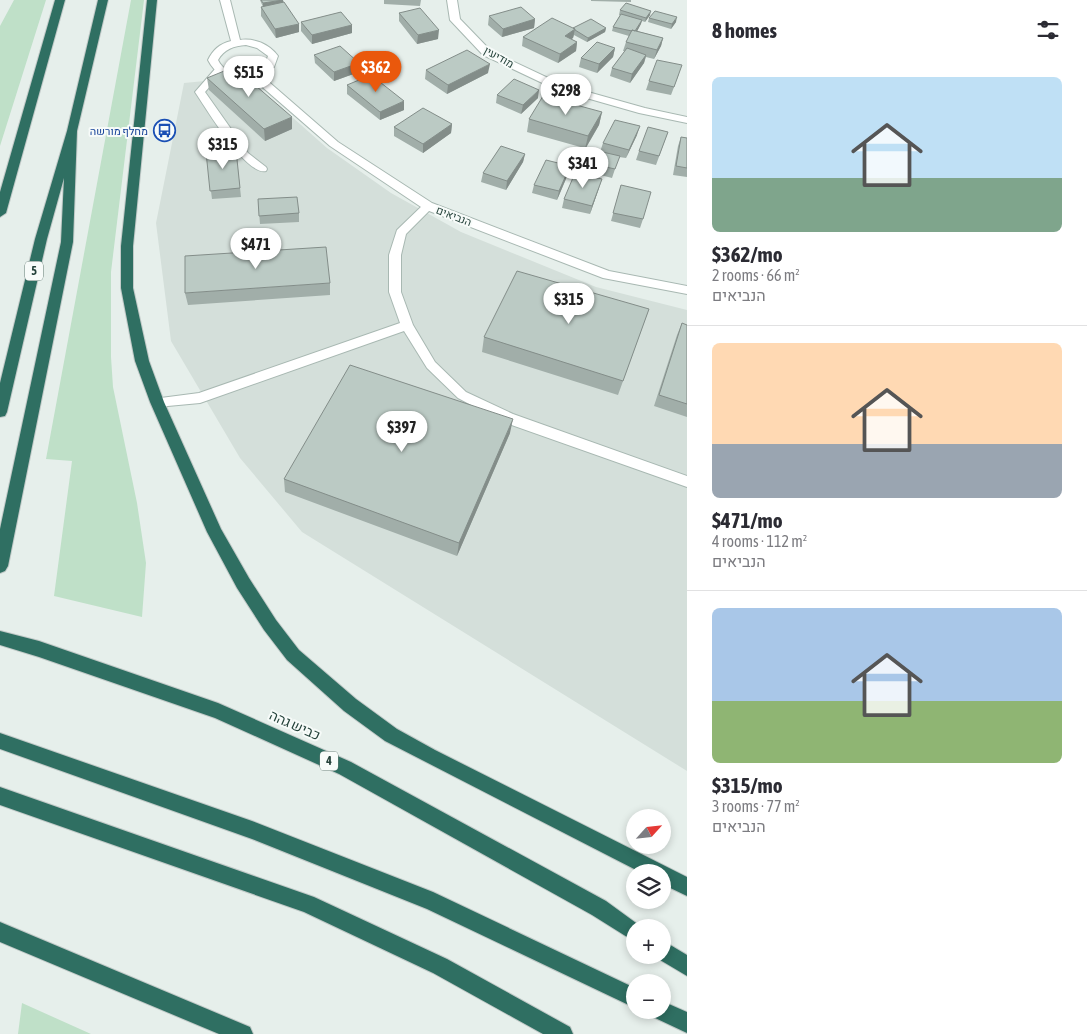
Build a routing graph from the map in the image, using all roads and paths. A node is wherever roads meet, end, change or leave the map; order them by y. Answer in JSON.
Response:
{"nodes":[{"id":1,"x":60,"y":0,"type":"edge"},
{"id":2,"x":103,"y":0,"type":"edge"},
{"id":3,"x":152,"y":0,"type":"edge"},
{"id":4,"x":225,"y":0,"type":"edge"},
{"id":5,"x":452,"y":0,"type":"edge"},
{"id":6,"x":236,"y":43,"type":"junction"},
{"id":7,"x":218,"y":71,"type":"junction"},
{"id":8,"x":255,"y":75,"type":"junction"},
{"id":9,"x":687,"y":120,"type":"edge"},
{"id":10,"x":72,"y":131,"type":"junction"},
{"id":11,"x":262,"y":169,"type":"dead end"},
{"id":12,"x":428,"y":206,"type":"junction"},
{"id":13,"x":0,"y":213,"type":"edge"},
{"id":14,"x":687,"y":290,"type":"edge"},
{"id":15,"x":407,"y":325,"type":"junction"},
{"id":16,"x":156,"y":402,"type":"junction"},
{"id":17,"x":0,"y":412,"type":"edge"},
{"id":18,"x":687,"y":482,"type":"edge"},
{"id":19,"x":0,"y":566,"type":"edge"},
{"id":20,"x":0,"y":638,"type":"edge"},
{"id":21,"x":0,"y":741,"type":"edge"},
{"id":22,"x":0,"y":796,"type":"edge"},
{"id":23,"x":643,"y":864,"type":"edge"},
{"id":24,"x":671,"y":878,"type":"edge"},
{"id":25,"x":687,"y":887,"type":"edge"},
{"id":26,"x":626,"y":926,"type":"edge"},
{"id":27,"x":0,"y":932,"type":"edge"},
{"id":28,"x":671,"y":956,"type":"edge"},
{"id":29,"x":687,"y":966,"type":"edge"},
{"id":30,"x":626,"y":994,"type":"edge"},
{"id":31,"x":671,"y":1015,"type":"edge"},
{"id":32,"x":687,"y":1023,"type":"edge"},
{"id":33,"x":243,"y":1034,"type":"edge"},
{"id":34,"x":562,"y":1034,"type":"edge"}],
"edges":[{"from":1,"to":13,"type":"highway"},
{"from":2,"to":10,"type":"highway","number":"5"},
{"from":3,"to":16,"type":"highway"},
{"from":4,"to":6,"type":"street"},
{"from":5,"to":9,"type":"street","name":"מודיעין"},
{"from":6,"to":7,"type":"street"},
{"from":6,"to":8,"type":"street"},
{"from":7,"to":8,"type":"street"},
{"from":7,"to":11,"type":"lane"},
{"from":8,"to":12,"type":"street","name":"הנביאים"},
{"from":10,"to":17,"type":"highway","number":"5"},
{"from":10,"to":19,"type":"highway"},
{"from":12,"to":14,"type":"street","name":"הנביאים"},
{"from":12,"to":15,"type":"lane"},
{"from":15,"to":16,"type":"lane"},
{"from":15,"to":18,"type":"lane"},
{"from":16,"to":23,"type":"highway"},
{"from":20,"to":26,"type":"highway","name":"כביש גהה","number":"4"},
{"from":21,"to":30,"type":"highway"},
{"from":22,"to":34,"type":"highway"},
{"from":24,"to":25,"type":"highway"},
{"from":27,"to":33,"type":"highway"},
{"from":28,"to":29,"type":"highway"},
{"from":31,"to":32,"type":"highway"}]}
